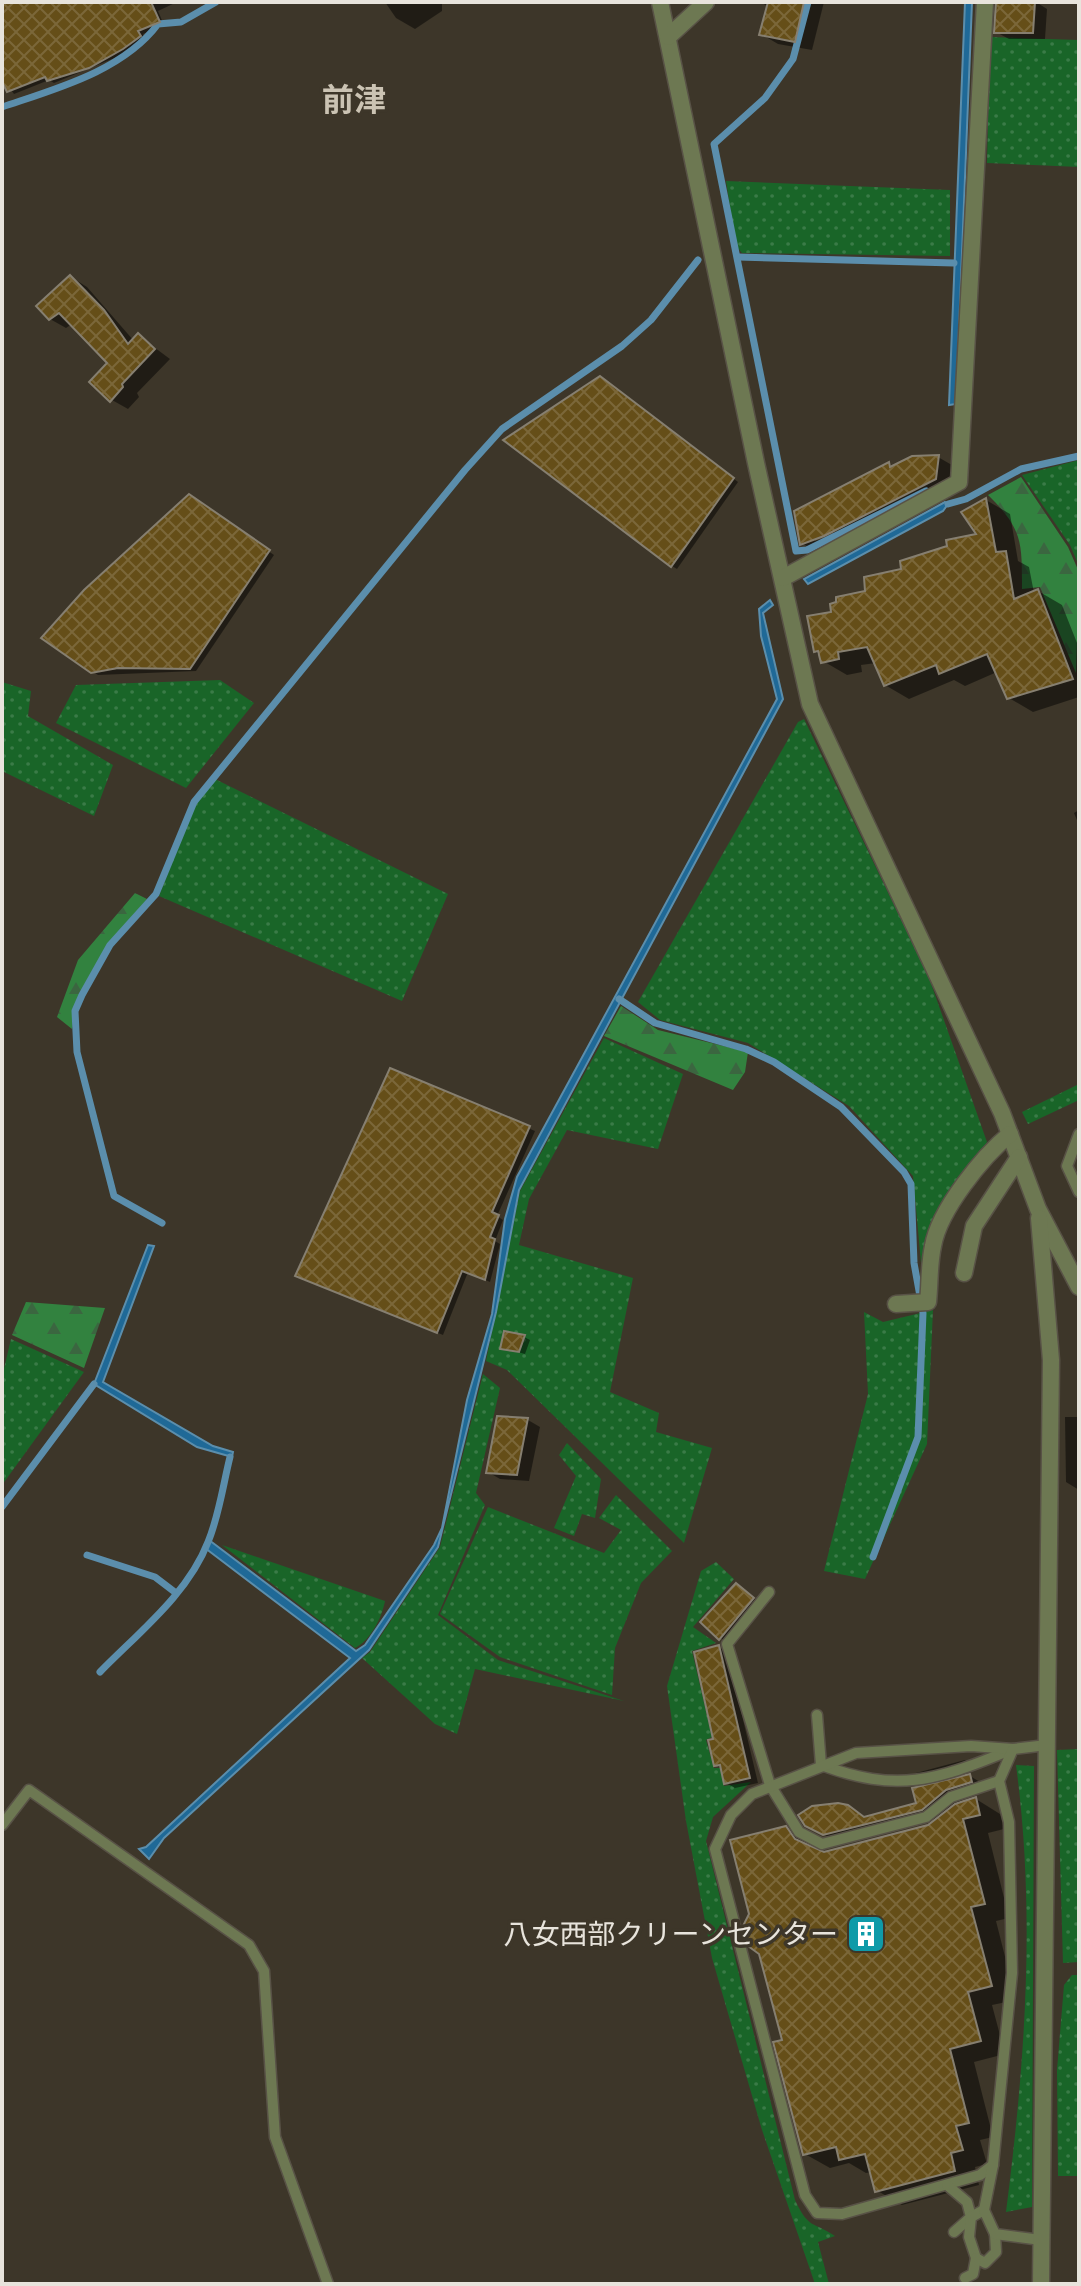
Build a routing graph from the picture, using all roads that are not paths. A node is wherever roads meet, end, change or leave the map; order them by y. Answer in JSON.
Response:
{"nodes":[{"id":1,"x":660,"y":2,"type":"edge"},
{"id":2,"x":706,"y":2,"type":"edge"},
{"id":3,"x":985,"y":2,"type":"edge"},
{"id":4,"x":668,"y":37,"type":"junction"},
{"id":5,"x":783,"y":578,"type":"junction"},
{"id":6,"x":1010,"y":1134,"type":"junction"},
{"id":7,"x":1079,"y":1134,"type":"edge"},
{"id":8,"x":1019,"y":1157,"type":"junction"},
{"id":9,"x":1079,"y":1192,"type":"edge"},
{"id":10,"x":1038,"y":1209,"type":"junction"},
{"id":11,"x":964,"y":1273,"type":"dead end"},
{"id":12,"x":1079,"y":1287,"type":"edge"},
{"id":13,"x":896,"y":1304,"type":"dead end"},
{"id":14,"x":769,"y":1592,"type":"dead end"},
{"id":15,"x":817,"y":1715,"type":"dead end"},
{"id":16,"x":1047,"y":1745,"type":"junction"},
{"id":17,"x":1013,"y":1749,"type":"junction"},
{"id":18,"x":821,"y":1765,"type":"junction"},
{"id":19,"x":999,"y":1781,"type":"junction"},
{"id":20,"x":770,"y":1785,"type":"junction"},
{"id":21,"x":2,"y":1825,"type":"edge"},
{"id":22,"x":993,"y":2165,"type":"junction"},
{"id":23,"x":947,"y":2185,"type":"junction"},
{"id":24,"x":984,"y":2210,"type":"junction"},
{"id":25,"x":971,"y":2217,"type":"junction"},
{"id":26,"x":954,"y":2232,"type":"dead end"},
{"id":27,"x":995,"y":2234,"type":"junction"},
{"id":28,"x":1041,"y":2240,"type":"junction"},
{"id":29,"x":980,"y":2260,"type":"junction"},
{"id":30,"x":969,"y":2276,"type":"dead end"},
{"id":31,"x":328,"y":2284,"type":"edge"},
{"id":32,"x":1041,"y":2284,"type":"edge"}],
"edges":[{"from":1,"to":4,"type":"street"},
{"from":2,"to":4,"type":"street"},
{"from":3,"to":5,"type":"street"},
{"from":4,"to":5,"type":"street"},
{"from":5,"to":6,"type":"street"},
{"from":6,"to":8,"type":"street"},
{"from":6,"to":13,"type":"street"},
{"from":7,"to":9,"type":"lane"},
{"from":8,"to":10,"type":"street"},
{"from":8,"to":11,"type":"street"},
{"from":10,"to":12,"type":"street"},
{"from":10,"to":16,"type":"street"},
{"from":14,"to":20,"type":"lane"},
{"from":15,"to":18,"type":"lane"},
{"from":16,"to":17,"type":"lane"},
{"from":16,"to":28,"type":"street"},
{"from":17,"to":18,"type":"lane"},
{"from":17,"to":18,"type":"lane"},
{"from":17,"to":19,"type":"lane"},
{"from":18,"to":20,"type":"lane"},
{"from":19,"to":20,"type":"lane"},
{"from":19,"to":22,"type":"lane"},
{"from":20,"to":23,"type":"lane"},
{"from":21,"to":31,"type":"lane"},
{"from":22,"to":23,"type":"lane"},
{"from":22,"to":24,"type":"lane"},
{"from":23,"to":25,"type":"lane"},
{"from":24,"to":25,"type":"lane"},
{"from":24,"to":27,"type":"lane"},
{"from":25,"to":26,"type":"lane"},
{"from":25,"to":29,"type":"lane"},
{"from":27,"to":28,"type":"lane"},
{"from":27,"to":29,"type":"lane"},
{"from":28,"to":32,"type":"street"},
{"from":29,"to":30,"type":"lane"}]}
